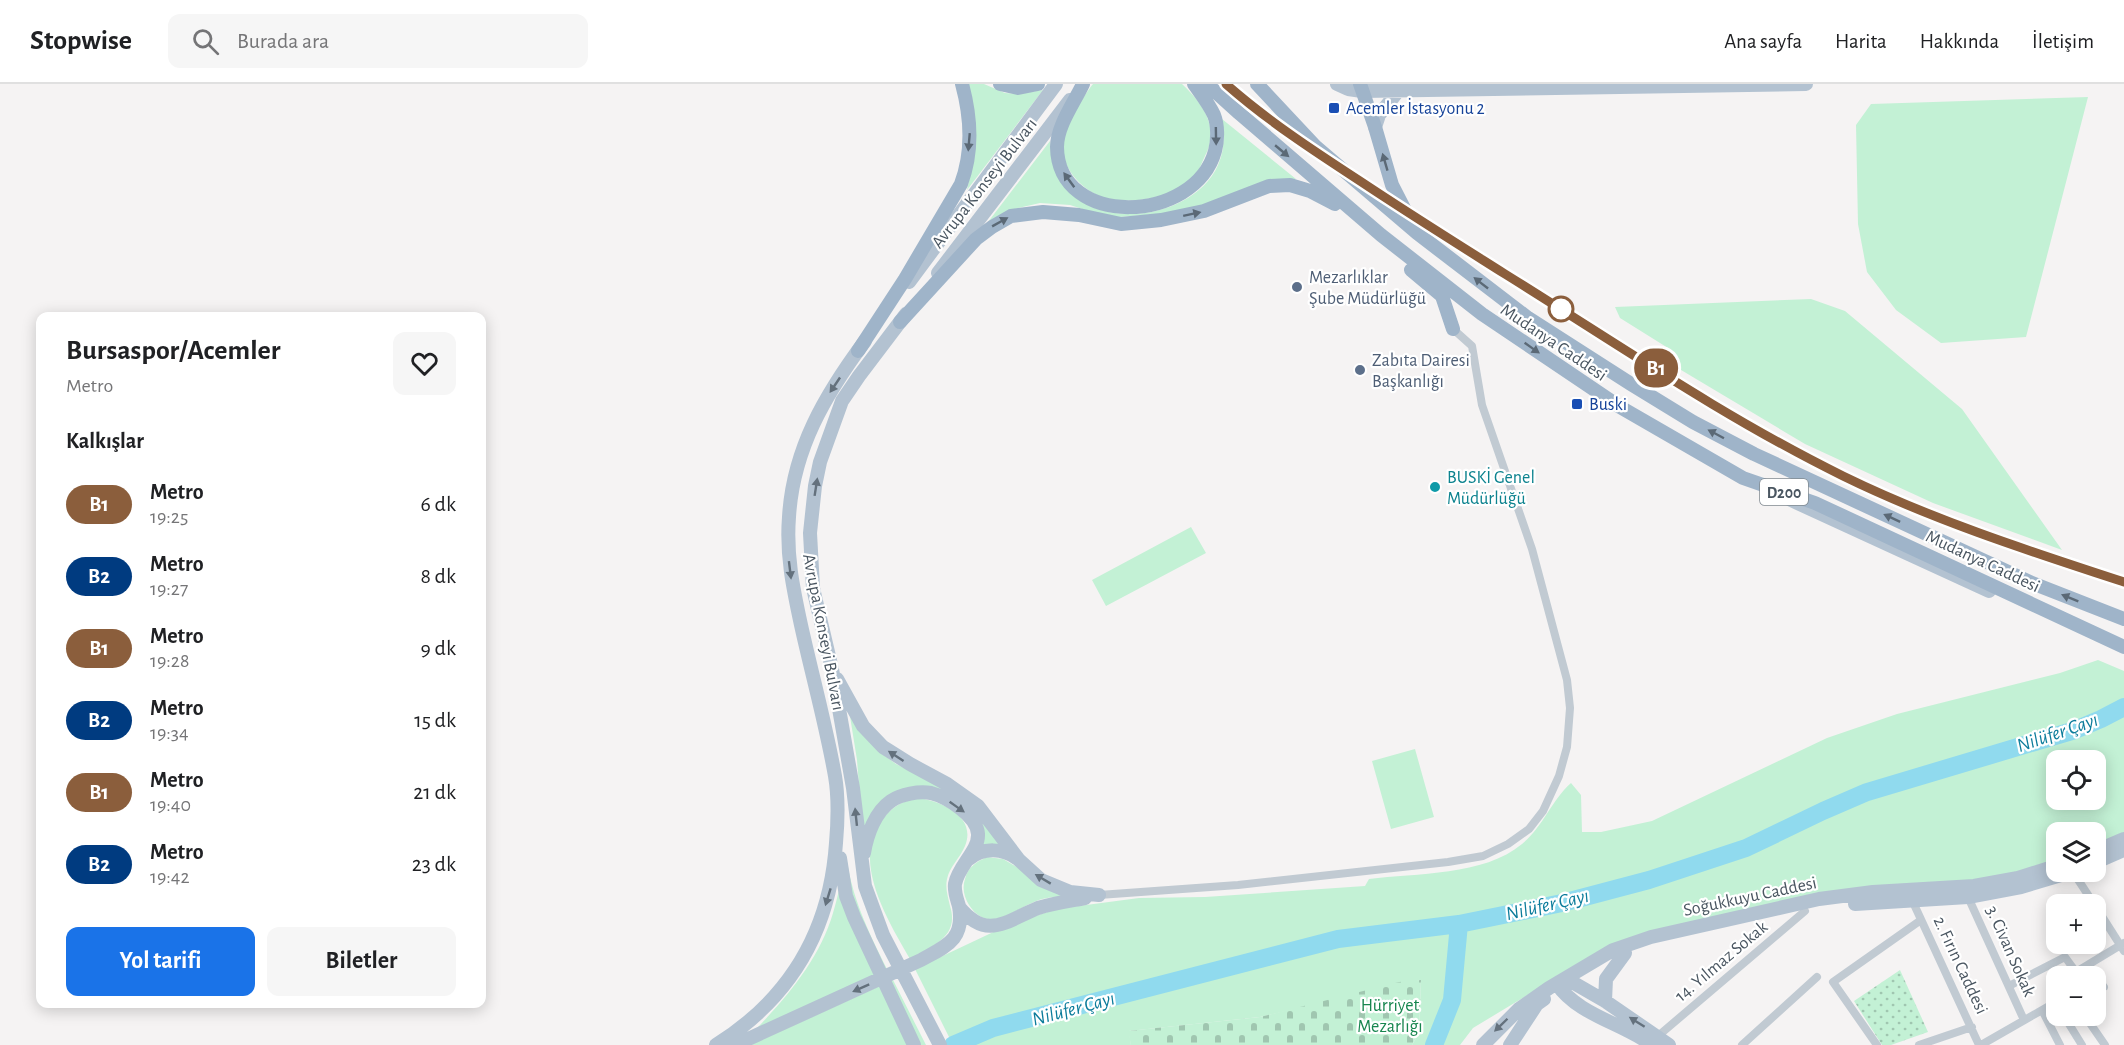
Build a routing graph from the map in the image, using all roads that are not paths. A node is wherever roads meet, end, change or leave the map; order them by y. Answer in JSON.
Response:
{"nodes":[{"id":1,"x":962,"y":84,"type":"edge"},
{"id":2,"x":1000,"y":84,"type":"edge"},
{"id":3,"x":1038,"y":84,"type":"edge"},
{"id":4,"x":1056,"y":84,"type":"edge"},
{"id":5,"x":1083,"y":84,"type":"edge"},
{"id":6,"x":1194,"y":84,"type":"edge"},
{"id":7,"x":1207,"y":84,"type":"edge"},
{"id":8,"x":1257,"y":84,"type":"edge"},
{"id":9,"x":1337,"y":84,"type":"edge"},
{"id":10,"x":1806,"y":84,"type":"edge"},
{"id":11,"x":1361,"y":87,"type":"edge"},
{"id":12,"x":1399,"y":90,"type":"junction"},
{"id":13,"x":1375,"y":127,"type":"junction"},
{"id":14,"x":1417,"y":233,"type":"junction"},
{"id":15,"x":1382,"y":236,"type":"junction"},
{"id":16,"x":900,"y":322,"type":"junction"},
{"id":17,"x":1453,"y":329,"type":"joint"},
{"id":18,"x":858,"y":351,"type":"junction"},
{"id":19,"x":2124,"y":619,"type":"edge"},
{"id":20,"x":2100,"y":640,"type":"junction"},
{"id":21,"x":2124,"y":647,"type":"edge"},
{"id":22,"x":2124,"y":653,"type":"edge"},
{"id":23,"x":832,"y":669,"type":"junction"},
{"id":24,"x":2124,"y":839,"type":"edge"},
{"id":25,"x":837,"y":840,"type":"junction"},
{"id":26,"x":2106,"y":847,"type":"edge"},
{"id":27,"x":2124,"y":850,"type":"edge"},
{"id":28,"x":2106,"y":857,"type":"edge"},
{"id":29,"x":1019,"y":860,"type":"junction"},
{"id":30,"x":861,"y":864,"type":"junction"},
{"id":31,"x":961,"y":868,"type":"junction"},
{"id":32,"x":2046,"y":869,"type":"edge"},
{"id":33,"x":2046,"y":880,"type":"edge"},
{"id":34,"x":1098,"y":895,"type":"junction"},
{"id":35,"x":1968,"y":897,"type":"junction"},
{"id":36,"x":1912,"y":900,"type":"junction"},
{"id":37,"x":959,"y":907,"type":"junction"},
{"id":38,"x":1805,"y":911,"type":"junction"},
{"id":39,"x":1921,"y":920,"type":"junction"},
{"id":40,"x":2106,"y":922,"type":"edge"},
{"id":41,"x":2123,"y":946,"type":"edge"},
{"id":42,"x":1625,"y":953,"type":"junction"},
{"id":43,"x":1817,"y":977,"type":"dead end"},
{"id":44,"x":1565,"y":983,"type":"junction"},
{"id":45,"x":2009,"y":986,"type":"junction"},
{"id":46,"x":1605,"y":1001,"type":"junction"},
{"id":47,"x":2046,"y":1008,"type":"edge"},
{"id":48,"x":2042,"y":1010,"type":"junction"},
{"id":49,"x":2024,"y":1020,"type":"junction"},
{"id":50,"x":2070,"y":1026,"type":"edge"},
{"id":51,"x":2092,"y":1026,"type":"edge"},
{"id":52,"x":1972,"y":1027,"type":"junction"},
{"id":53,"x":1659,"y":1042,"type":"edge"},
{"id":54,"x":716,"y":1045,"type":"edge"},
{"id":55,"x":735,"y":1045,"type":"edge"},
{"id":56,"x":914,"y":1045,"type":"edge"},
{"id":57,"x":940,"y":1045,"type":"edge"},
{"id":58,"x":1483,"y":1045,"type":"edge"},
{"id":59,"x":1510,"y":1045,"type":"edge"},
{"id":60,"x":1742,"y":1045,"type":"edge"},
{"id":61,"x":1877,"y":1045,"type":"edge"},
{"id":62,"x":1919,"y":1045,"type":"edge"},
{"id":63,"x":1980,"y":1045,"type":"edge"},
{"id":64,"x":2060,"y":1045,"type":"edge"},
{"id":65,"x":2082,"y":1045,"type":"edge"},
{"id":66,"x":2105,"y":1045,"type":"edge"}],
"edges":[{"from":1,"to":18,"type":"highway","one_way":true},
{"from":2,"to":3,"type":"highway"},
{"from":4,"to":18,"type":"main road","name":"Avrupa Konseyi Bulvarı"},
{"from":6,"to":5,"type":"highway","one_way":true},
{"from":5,"to":16,"type":"main road","name":"Avrupa Konseyi Bulvarı"},
{"from":7,"to":15,"type":"highway","name":"Mudanya Caddesi","number":"D200","one_way":true},
{"from":8,"to":14,"type":"highway","name":"Mudanya Caddesi","number":"D200"},
{"from":9,"to":11,"type":"main road"},
{"from":10,"to":12,"type":"main road"},
{"from":11,"to":12,"type":"main road"},
{"from":11,"to":13,"type":"highway"},
{"from":12,"to":13,"type":"main road"},
{"from":14,"to":13,"type":"highway","one_way":true},
{"from":19,"to":14,"type":"highway","name":"Mudanya Caddesi","number":"D200","one_way":true},
{"from":16,"to":15,"type":"highway","one_way":true},
{"from":15,"to":17,"type":"highway"},
{"from":15,"to":20,"type":"highway","name":"Mudanya Caddesi","number":"D200","one_way":true},
{"from":23,"to":16,"type":"main road","name":"Avrupa Konseyi Bulvarı","one_way":true},
{"from":17,"to":34,"type":"street"},
{"from":18,"to":25,"type":"main road","name":"Avrupa Konseyi Bulvarı","one_way":true},
{"from":20,"to":21,"type":"highway","name":"Mudanya Caddesi","number":"D200"},
{"from":20,"to":22,"type":"highway"},
{"from":29,"to":23,"type":"main road","one_way":true},
{"from":30,"to":23,"type":"main road","name":"Avrupa Konseyi Bulvarı","one_way":true},
{"from":24,"to":26,"type":"main road"},
{"from":25,"to":54,"type":"main road","name":"Avrupa Konseyi Bulvarı","one_way":true},
{"from":25,"to":56,"type":"main road"},
{"from":27,"to":28,"type":"main road"},
{"from":29,"to":31,"type":"main road"},
{"from":34,"to":29,"type":"main road","one_way":true},
{"from":30,"to":31,"type":"main road","one_way":true},
{"from":30,"to":57,"type":"main road","name":"Avrupa Konseyi Bulvarı"},
{"from":31,"to":37,"type":"main road"},
{"from":32,"to":44,"type":"main road","name":"Soğukkuyu Caddesi"},
{"from":33,"to":35,"type":"main road","name":"Soğukkuyu Caddesi"},
{"from":34,"to":37,"type":"main road"},
{"from":35,"to":36,"type":"main road","name":"Soğukkuyu Caddesi"},
{"from":35,"to":45,"type":"street","name":"3. Civan Sokak"},
{"from":36,"to":38,"type":"main road","name":"Soğukkuyu Caddesi"},
{"from":36,"to":39,"type":"street","name":"2. Fırın Caddesi"},
{"from":37,"to":55,"type":"main road","one_way":true},
{"from":38,"to":42,"type":"main road","name":"Soğukkuyu Caddesi"},
{"from":38,"to":53,"type":"street","name":"14. Yılmaz Sokak"},
{"from":39,"to":52,"type":"street","name":"2. Fırın Caddesi"},
{"from":39,"to":61,"type":"street"},
{"from":40,"to":41,"type":"street"},
{"from":41,"to":45,"type":"street"},
{"from":42,"to":44,"type":"main road","name":"Soğukkuyu Caddesi"},
{"from":42,"to":46,"type":"main road"},
{"from":43,"to":60,"type":"street"},
{"from":44,"to":46,"type":"main road"},
{"from":44,"to":53,"type":"main road"},
{"from":44,"to":58,"type":"main road","name":"Soğukkuyu Caddesi","one_way":true},
{"from":44,"to":59,"type":"main road","name":"Soğukkuyu Caddesi"},
{"from":45,"to":49,"type":"street","name":"3. Civan Sokak"},
{"from":53,"to":46,"type":"main road","one_way":true},
{"from":47,"to":48,"type":"street"},
{"from":48,"to":49,"type":"street"},
{"from":48,"to":64,"type":"street"},
{"from":49,"to":63,"type":"street"},
{"from":50,"to":65,"type":"street"},
{"from":51,"to":66,"type":"street"},
{"from":52,"to":62,"type":"street"},
{"from":52,"to":63,"type":"street","name":"2. Fırın Caddesi"}]}
